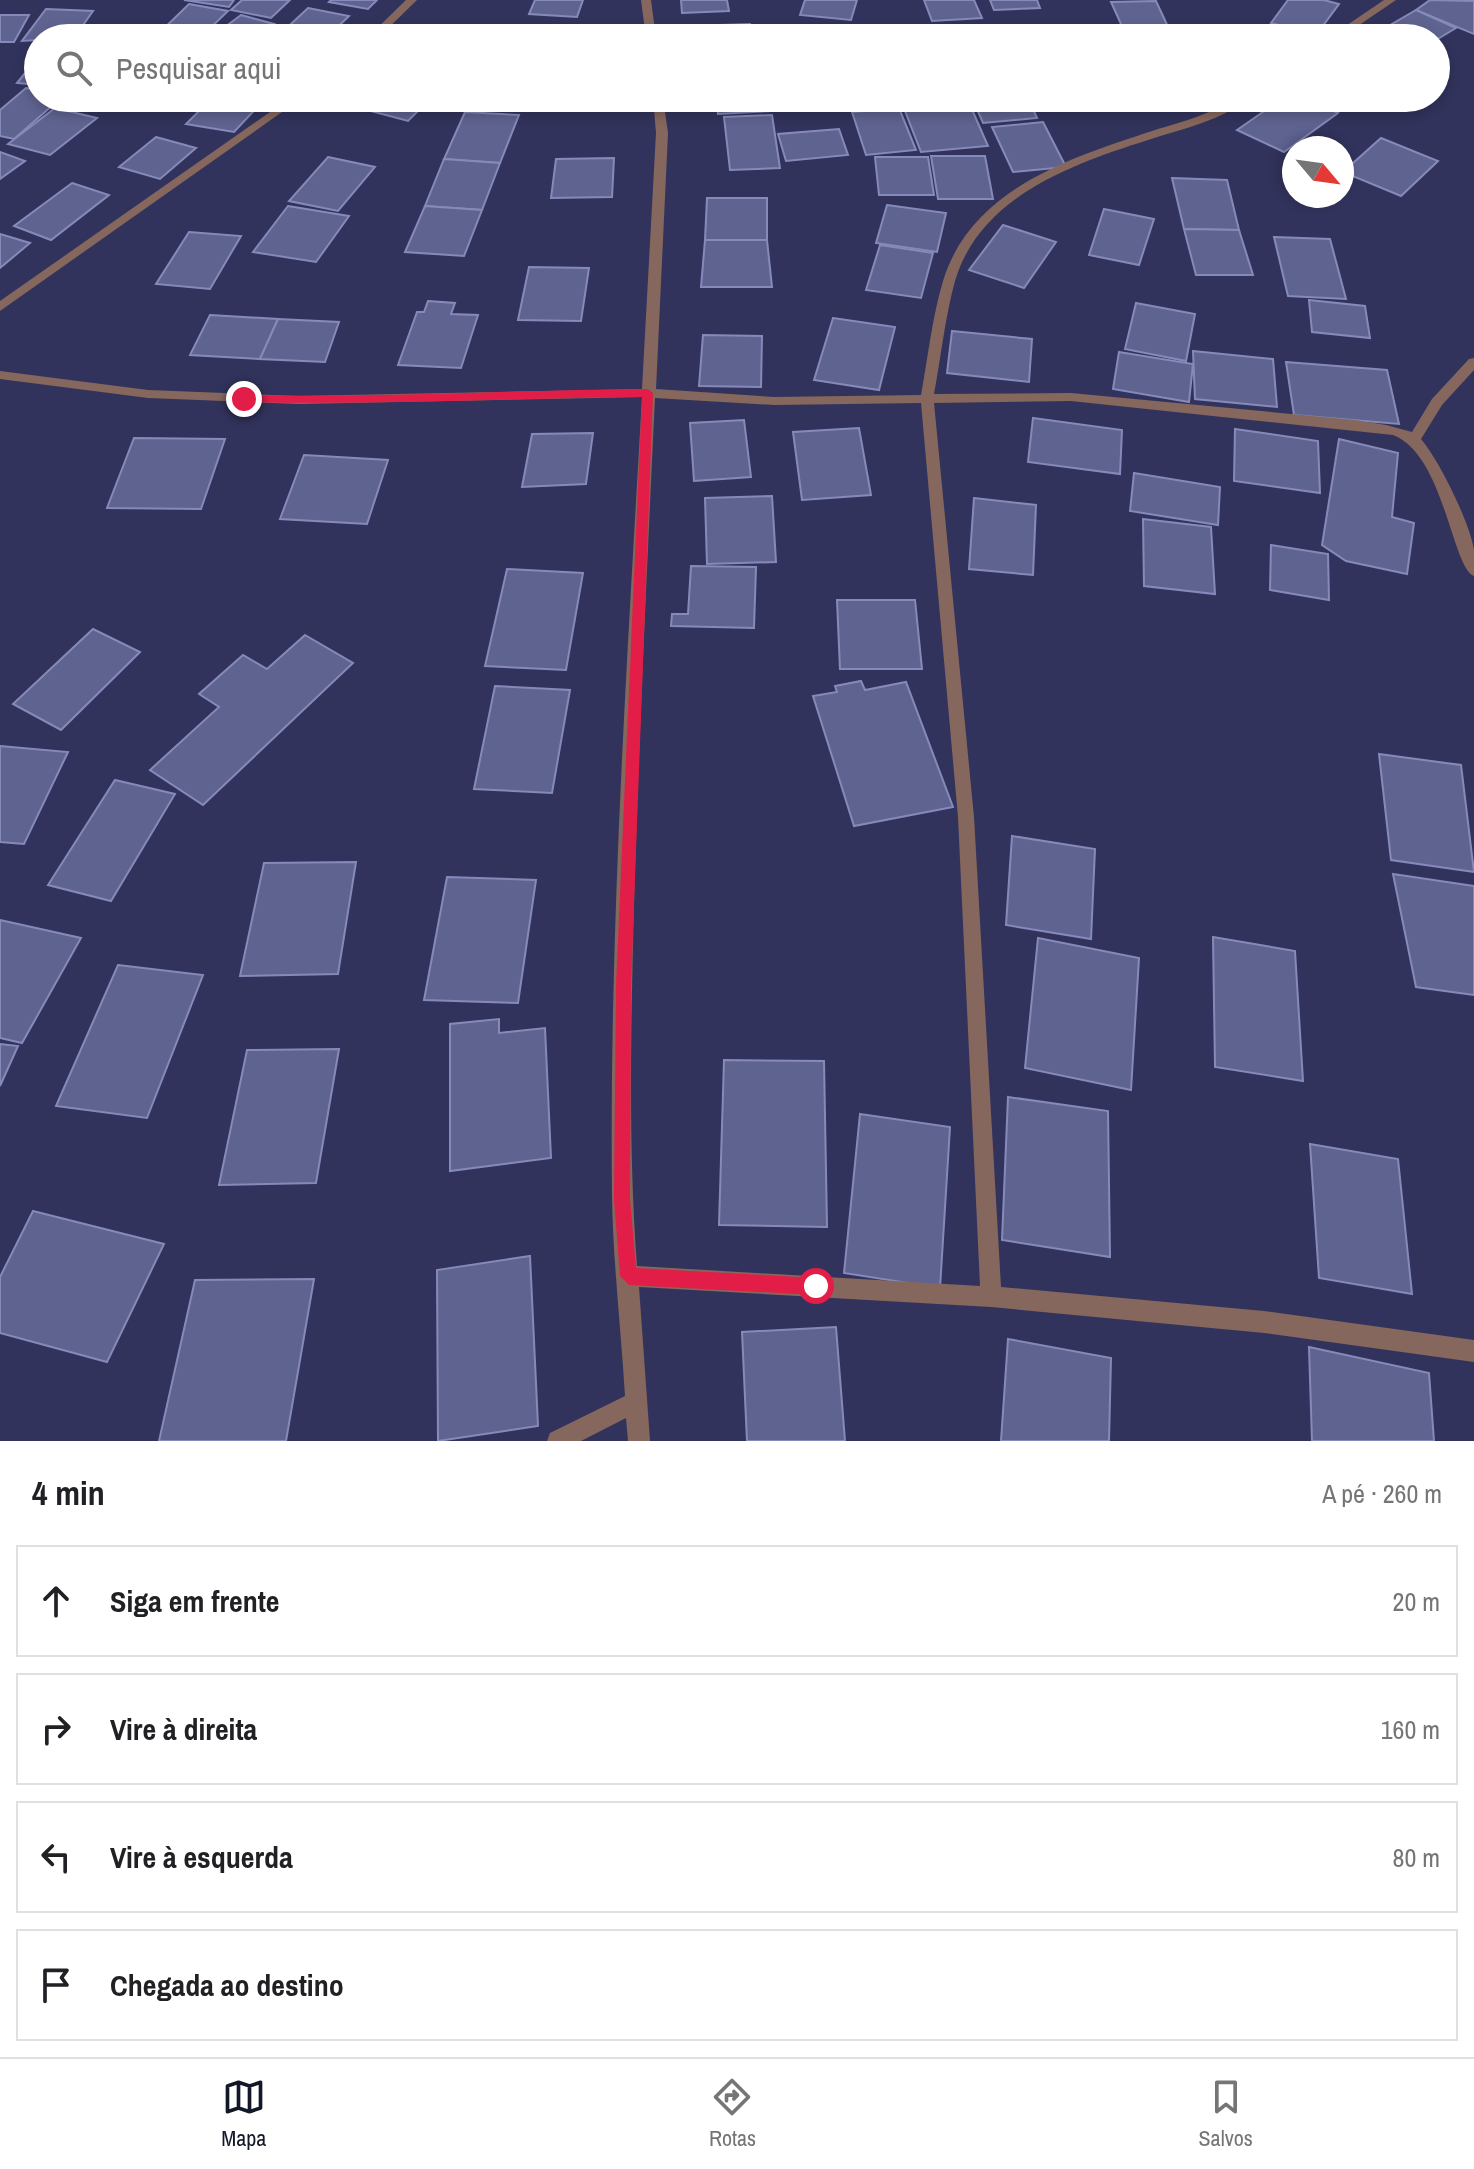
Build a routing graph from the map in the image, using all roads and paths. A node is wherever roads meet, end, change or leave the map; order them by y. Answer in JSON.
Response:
{"nodes":[{"id":1,"x":412,"y":0,"type":"edge"},
{"id":2,"x":646,"y":0,"type":"edge"},
{"id":3,"x":1391,"y":0,"type":"edge"},
{"id":4,"x":387,"y":24,"type":"edge"},
{"id":5,"x":649,"y":24,"type":"edge"},
{"id":6,"x":1354,"y":24,"type":"edge"},
{"id":7,"x":277,"y":112,"type":"edge"},
{"id":8,"x":660,"y":112,"type":"edge"},
{"id":9,"x":1217,"y":112,"type":"edge"},
{"id":10,"x":0,"y":307,"type":"edge"},
{"id":11,"x":1474,"y":362,"type":"edge"},
{"id":12,"x":0,"y":375,"type":"edge"},
{"id":13,"x":648,"y":393,"type":"junction"},
{"id":14,"x":927,"y":397,"type":"junction"},
{"id":15,"x":1414,"y":440,"type":"junction"},
{"id":16,"x":1474,"y":571,"type":"edge"},
{"id":17,"x":629,"y":1276,"type":"junction"},
{"id":18,"x":991,"y":1297,"type":"junction"},
{"id":19,"x":1474,"y":1351,"type":"edge"},
{"id":20,"x":637,"y":1401,"type":"junction"},
{"id":21,"x":558,"y":1441,"type":"edge"},
{"id":22,"x":639,"y":1441,"type":"edge"}],
"edges":[{"from":1,"to":4,"type":"street"},
{"from":2,"to":5,"type":"street"},
{"from":3,"to":6,"type":"street"},
{"from":7,"to":10,"type":"street"},
{"from":8,"to":13,"type":"street"},
{"from":9,"to":14,"type":"street"},
{"from":11,"to":15,"type":"street"},
{"from":12,"to":13,"type":"street"},
{"from":13,"to":14,"type":"street"},
{"from":13,"to":17,"type":"street"},
{"from":14,"to":15,"type":"street"},
{"from":14,"to":18,"type":"street"},
{"from":15,"to":16,"type":"street"},
{"from":17,"to":18,"type":"street"},
{"from":17,"to":20,"type":"street"},
{"from":18,"to":19,"type":"street"},
{"from":20,"to":21,"type":"street"},
{"from":20,"to":22,"type":"street"}]}
